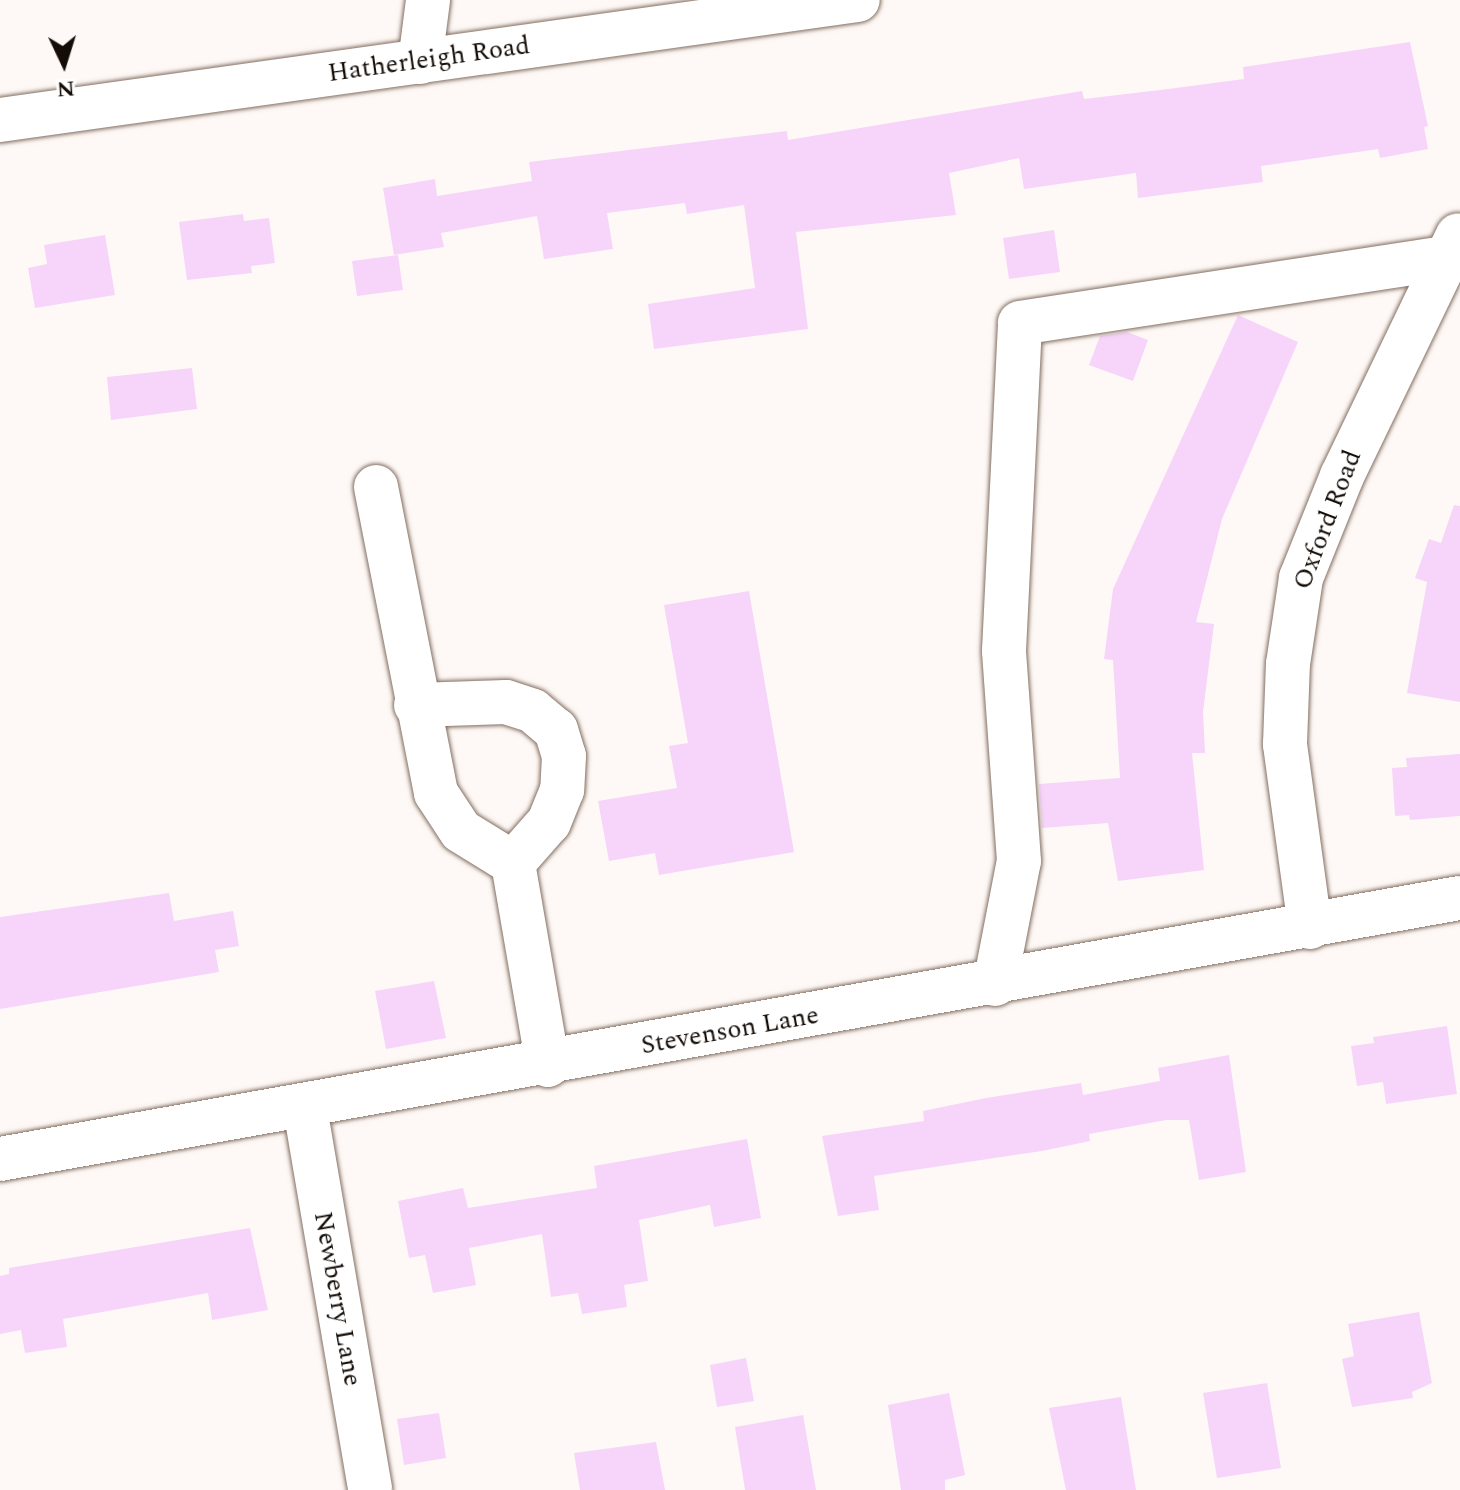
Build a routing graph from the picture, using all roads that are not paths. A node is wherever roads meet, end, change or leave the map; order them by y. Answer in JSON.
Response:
{"nodes":[{"id":1,"x":428,"y":0,"type":"edge"},
{"id":2,"x":858,"y":0,"type":"edge"},
{"id":3,"x":420,"y":62,"type":"junction"},
{"id":4,"x":0,"y":120,"type":"edge"},
{"id":5,"x":1456,"y":244,"type":"edge"},
{"id":6,"x":376,"y":487,"type":"dead end"},
{"id":7,"x":416,"y":705,"type":"junction"},
{"id":8,"x":513,"y":863,"type":"junction"},
{"id":9,"x":1460,"y":898,"type":"edge"},
{"id":10,"x":1310,"y":927,"type":"junction"},
{"id":11,"x":995,"y":984,"type":"junction"},
{"id":12,"x":548,"y":1065,"type":"junction"},
{"id":13,"x":305,"y":1108,"type":"junction"},
{"id":14,"x":0,"y":1159,"type":"edge"},
{"id":15,"x":370,"y":1490,"type":"edge"}],
"edges":[{"from":1,"to":3,"type":"street"},
{"from":2,"to":3,"type":"street","name":"Hatherleigh Road"},
{"from":3,"to":4,"type":"street","name":"Hatherleigh Road"},
{"from":5,"to":10,"type":"street","name":"Oxford Road"},
{"from":5,"to":11,"type":"street"},
{"from":6,"to":7,"type":"street"},
{"from":7,"to":8,"type":"street"},
{"from":7,"to":8,"type":"street"},
{"from":8,"to":12,"type":"street"},
{"from":9,"to":10,"type":"street","name":"Stevenson Lane"},
{"from":10,"to":11,"type":"street","name":"Stevenson Lane"},
{"from":11,"to":12,"type":"street","name":"Stevenson Lane"},
{"from":12,"to":13,"type":"street","name":"Stevenson Lane"},
{"from":13,"to":14,"type":"street","name":"Stevenson Lane"},
{"from":13,"to":15,"type":"street","name":"Newberry Lane"}]}
